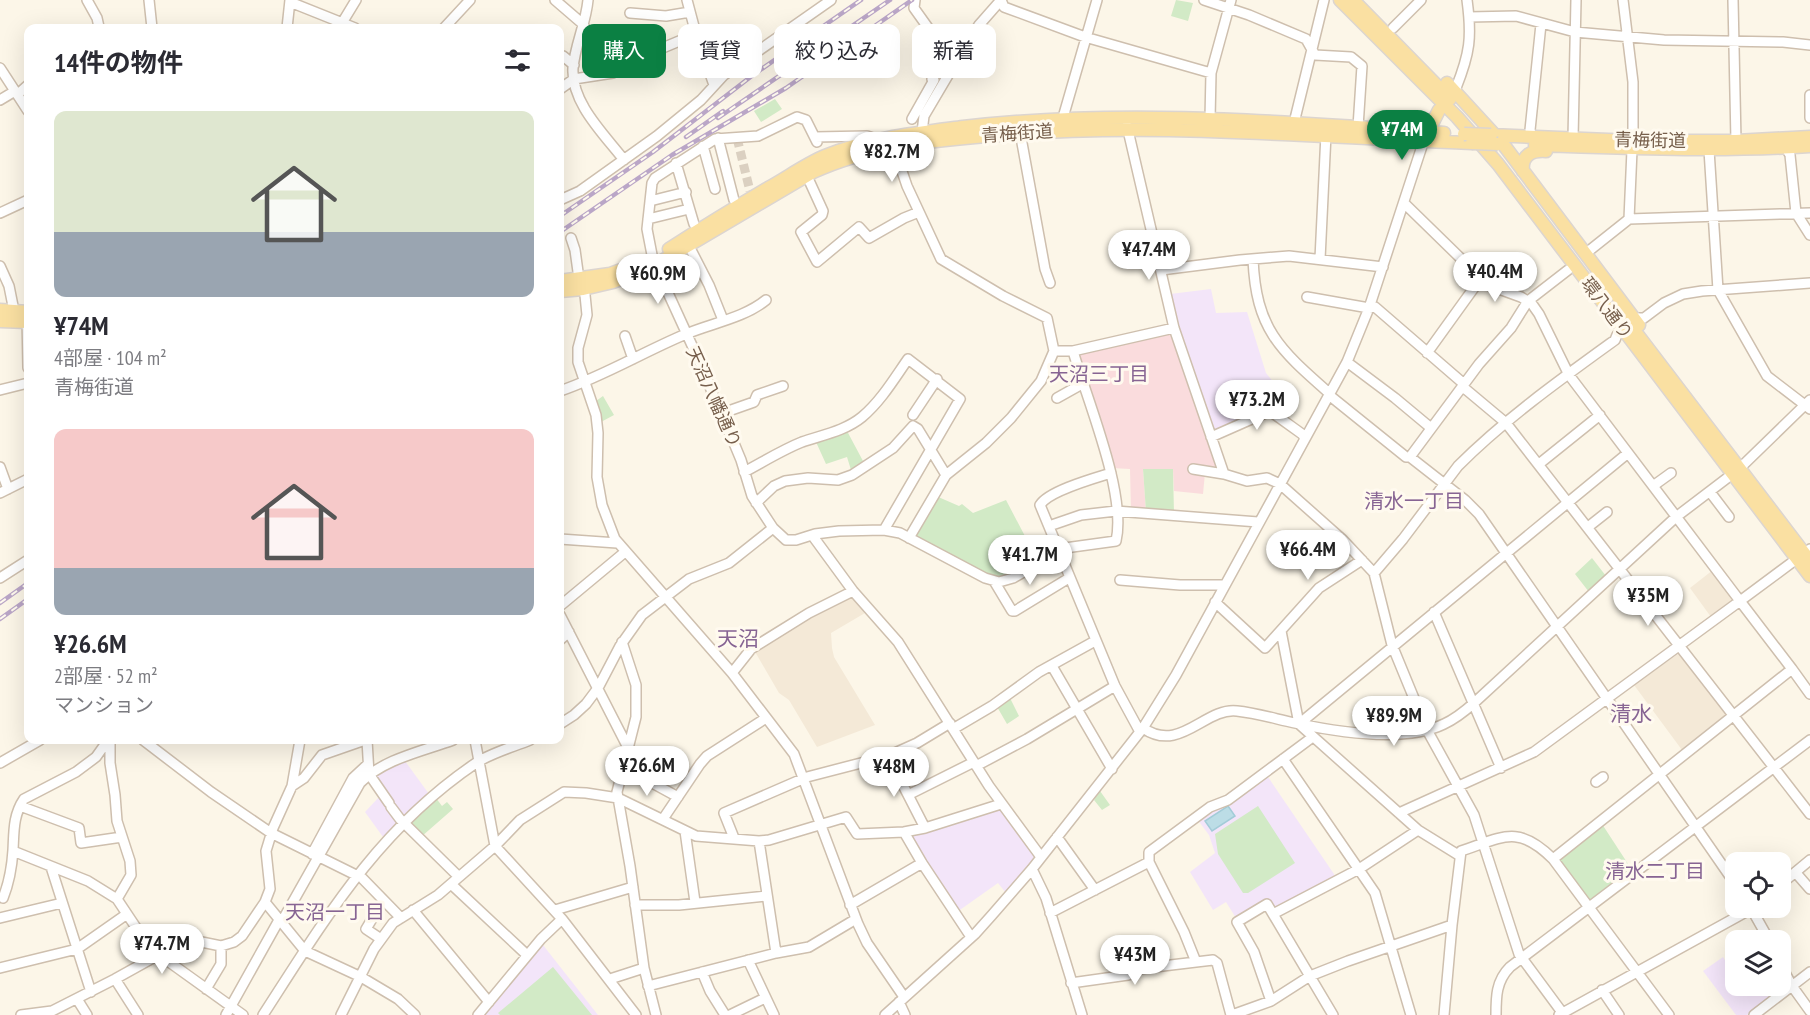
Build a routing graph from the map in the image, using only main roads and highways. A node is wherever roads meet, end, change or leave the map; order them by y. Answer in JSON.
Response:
{"nodes":[{"id":1,"x":1331,"y":0,"type":"edge"},
{"id":2,"x":1340,"y":0,"type":"edge"},
{"id":3,"x":1353,"y":0,"type":"edge"},
{"id":4,"x":1365,"y":0,"type":"edge"},
{"id":5,"x":1439,"y":110,"type":"junction"},
{"id":6,"x":1425,"y":136,"type":"junction"},
{"id":7,"x":1810,"y":137,"type":"edge"},
{"id":8,"x":1467,"y":138,"type":"junction"},
{"id":9,"x":1497,"y":140,"type":"junction"},
{"id":10,"x":886,"y":141,"type":"junction"},
{"id":11,"x":1569,"y":142,"type":"junction"},
{"id":12,"x":1632,"y":146,"type":"junction"},
{"id":13,"x":1810,"y":146,"type":"edge"},
{"id":14,"x":1523,"y":171,"type":"junction"},
{"id":15,"x":654,"y":262,"type":"junction"},
{"id":16,"x":564,"y":282,"type":"edge"},
{"id":17,"x":581,"y":284,"type":"junction"},
{"id":18,"x":564,"y":290,"type":"edge"},
{"id":19,"x":0,"y":310,"type":"edge"},
{"id":20,"x":24,"y":315,"type":"edge"},
{"id":21,"x":24,"y":318,"type":"edge"},
{"id":22,"x":0,"y":321,"type":"edge"},
{"id":23,"x":1659,"y":371,"type":"junction"},
{"id":24,"x":1805,"y":555,"type":"edge"},
{"id":25,"x":1810,"y":576,"type":"edge"}],
"edges":[{"from":1,"to":5,"type":"main road"},
{"from":2,"to":23,"type":"main road","name":"環八通り"},
{"from":3,"to":23,"type":"main road","name":"環八通り"},
{"from":4,"to":9,"type":"main road"},
{"from":5,"to":6,"type":"main road"},
{"from":5,"to":8,"type":"main road"},
{"from":6,"to":8,"type":"main road","name":"青梅街道"},
{"from":6,"to":10,"type":"main road","name":"青梅街道"},
{"from":6,"to":10,"type":"main road","name":"青梅街道"},
{"from":7,"to":12,"type":"main road","name":"青梅街道"},
{"from":8,"to":9,"type":"main road","name":"青梅街道","bridge":true},
{"from":8,"to":23,"type":"main road"},
{"from":9,"to":11,"type":"main road","name":"青梅街道"},
{"from":9,"to":11,"type":"main road","name":"青梅街道"},
{"from":9,"to":14,"type":"main road"},
{"from":10,"to":15,"type":"main road","name":"青梅街道"},
{"from":10,"to":15,"type":"main road","name":"青梅街道"},
{"from":11,"to":12,"type":"main road","name":"青梅街道"},
{"from":11,"to":14,"type":"main road"},
{"from":12,"to":13,"type":"main road","name":"青梅街道"},
{"from":14,"to":23,"type":"main road"},
{"from":15,"to":17,"type":"main road","name":"青梅街道"},
{"from":16,"to":17,"type":"main road","name":"青梅街道"},
{"from":17,"to":18,"type":"main road","name":"青梅街道"},
{"from":19,"to":20,"type":"main road"},
{"from":21,"to":22,"type":"main road"},
{"from":23,"to":24,"type":"main road","name":"環八通り"},
{"from":24,"to":25,"type":"main road","name":"環八通り"}]}
